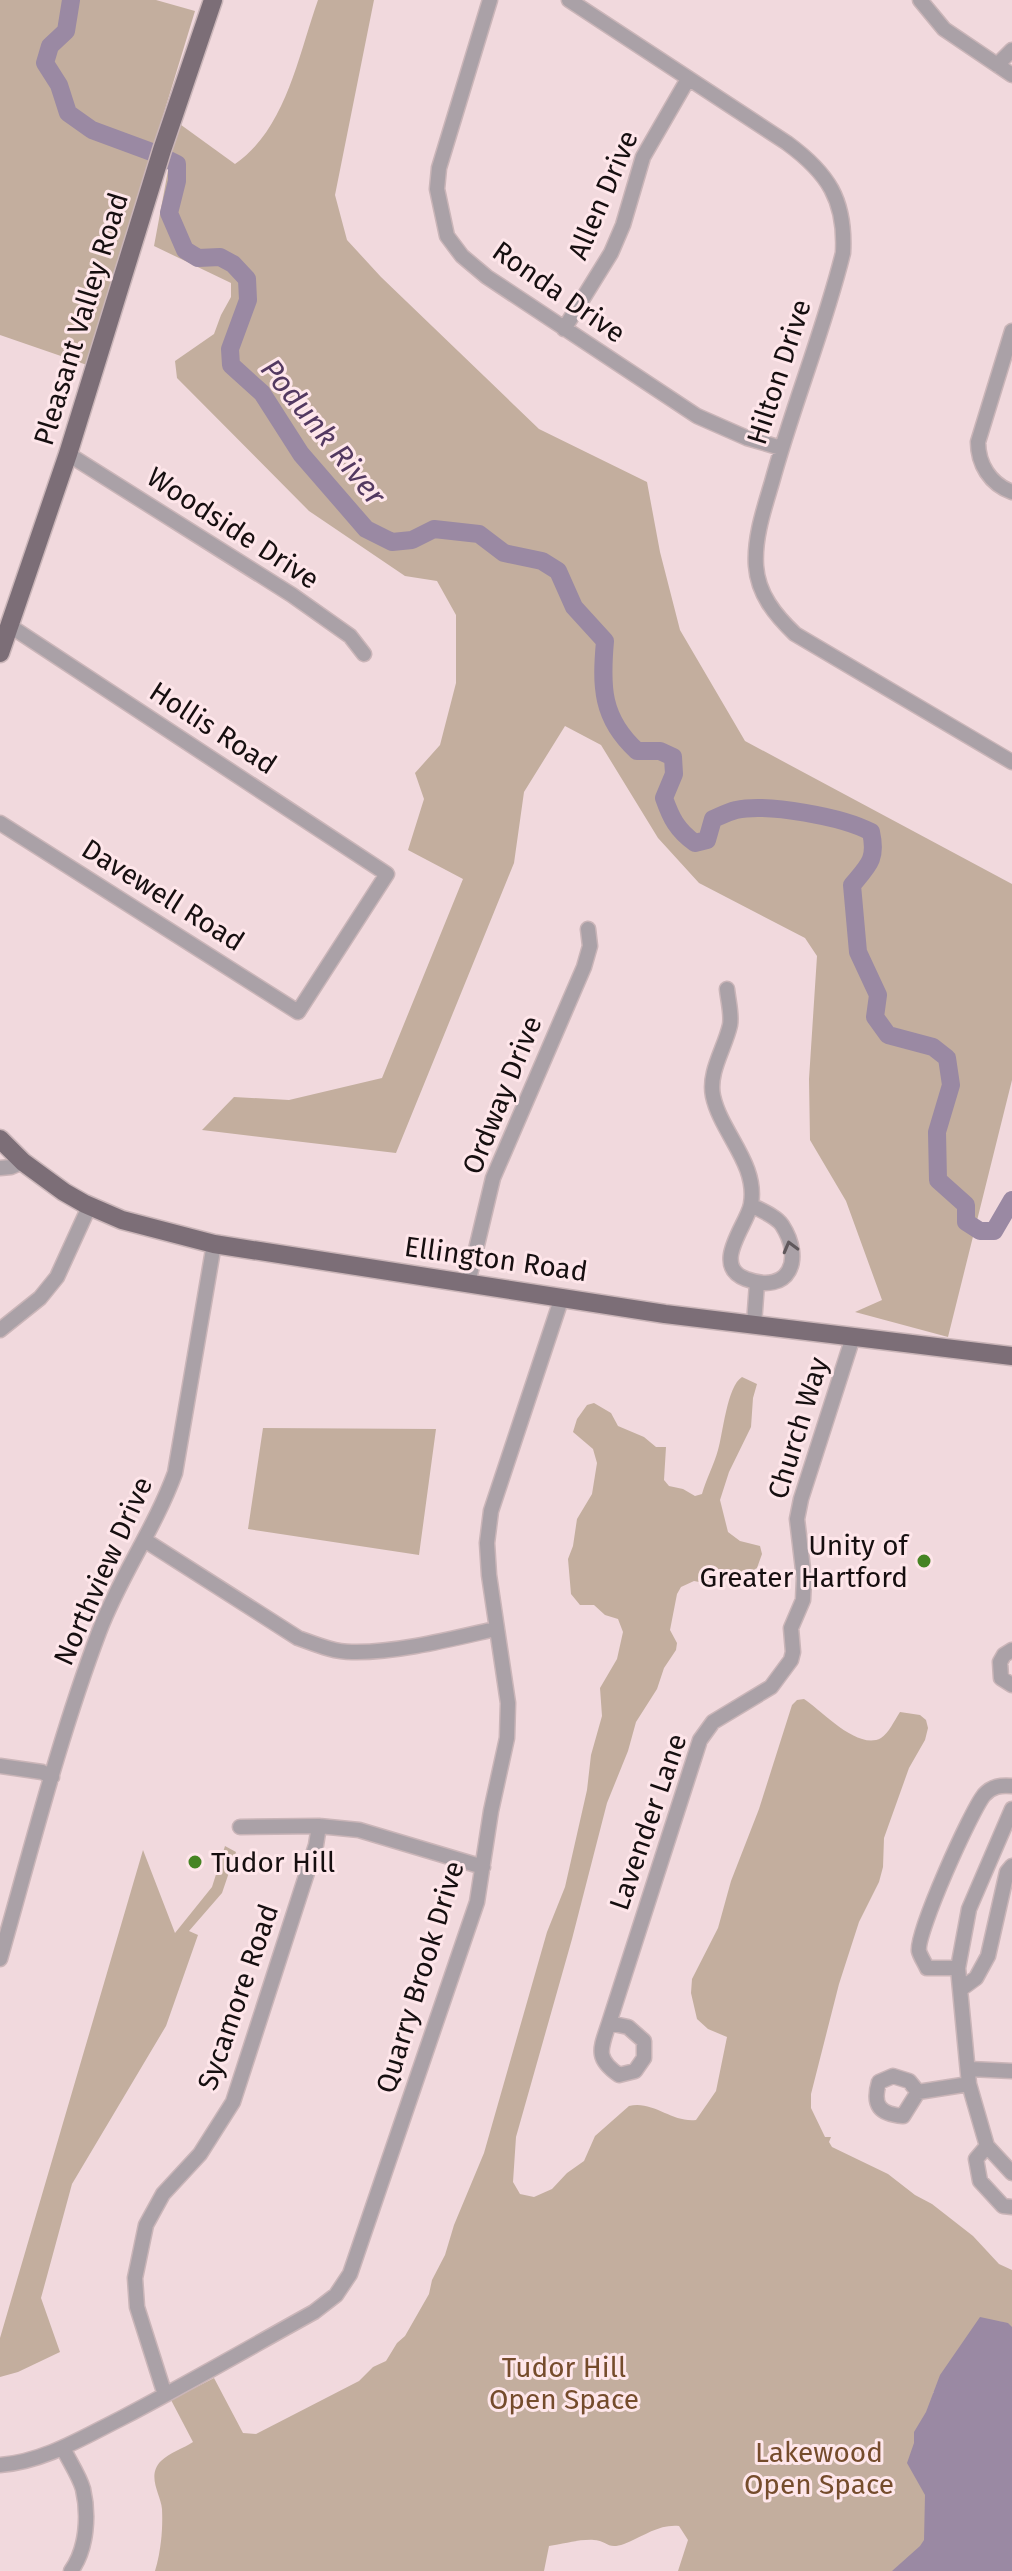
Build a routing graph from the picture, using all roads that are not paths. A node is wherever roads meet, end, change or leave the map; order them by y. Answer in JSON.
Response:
{"nodes":[{"id":1,"x":213,"y":0,"type":"edge"},
{"id":2,"x":490,"y":0,"type":"edge"},
{"id":3,"x":569,"y":0,"type":"edge"},
{"id":4,"x":920,"y":0,"type":"edge"},
{"id":5,"x":1012,"y":50,"type":"edge"},
{"id":6,"x":997,"y":65,"type":"junction"},
{"id":7,"x":1012,"y":75,"type":"edge"},
{"id":8,"x":688,"y":79,"type":"junction"},
{"id":9,"x":564,"y":329,"type":"junction"},
{"id":10,"x":1012,"y":331,"type":"edge"},
{"id":11,"x":781,"y":448,"type":"junction"},
{"id":12,"x":68,"y":454,"type":"junction"},
{"id":13,"x":1012,"y":492,"type":"edge"},
{"id":14,"x":10,"y":626,"type":"junction"},
{"id":15,"x":0,"y":653,"type":"edge"},
{"id":16,"x":364,"y":654,"type":"dead end"},
{"id":17,"x":1012,"y":762,"type":"edge"},
{"id":18,"x":0,"y":823,"type":"edge"},
{"id":19,"x":588,"y":929,"type":"dead end"},
{"id":20,"x":727,"y":989,"type":"dead end"},
{"id":21,"x":298,"y":1012,"type":"joint"},
{"id":22,"x":0,"y":1139,"type":"edge"},
{"id":23,"x":23,"y":1162,"type":"junction"},
{"id":24,"x":0,"y":1168,"type":"edge"},
{"id":25,"x":751,"y":1205,"type":"junction"},
{"id":26,"x":89,"y":1207,"type":"junction"},
{"id":27,"x":214,"y":1244,"type":"junction"},
{"id":28,"x":468,"y":1283,"type":"junction"},
{"id":29,"x":757,"y":1283,"type":"junction"},
{"id":30,"x":562,"y":1297,"type":"junction"},
{"id":31,"x":754,"y":1324,"type":"junction"},
{"id":32,"x":0,"y":1330,"type":"edge"},
{"id":33,"x":853,"y":1337,"type":"junction"},
{"id":34,"x":1012,"y":1356,"type":"edge"},
{"id":35,"x":146,"y":1541,"type":"junction"},
{"id":36,"x":791,"y":1628,"type":"joint"},
{"id":37,"x":495,"y":1629,"type":"junction"},
{"id":38,"x":1012,"y":1650,"type":"edge"},
{"id":39,"x":1012,"y":1685,"type":"edge"},
{"id":40,"x":0,"y":1766,"type":"edge"},
{"id":41,"x":52,"y":1777,"type":"junction"},
{"id":42,"x":1012,"y":1786,"type":"edge"},
{"id":43,"x":1012,"y":1809,"type":"edge"},
{"id":44,"x":319,"y":1826,"type":"junction"},
{"id":45,"x":240,"y":1827,"type":"dead end"},
{"id":46,"x":988,"y":1864,"type":"junction"},
{"id":47,"x":483,"y":1867,"type":"junction"},
{"id":48,"x":1009,"y":1869,"type":"edge"},
{"id":49,"x":0,"y":1959,"type":"edge"},
{"id":50,"x":958,"y":1968,"type":"junction"},
{"id":51,"x":961,"y":1989,"type":"junction"},
{"id":52,"x":609,"y":2023,"type":"dead end"},
{"id":53,"x":1012,"y":2071,"type":"edge"},
{"id":54,"x":970,"y":2076,"type":"junction"},
{"id":55,"x":918,"y":2092,"type":"dead end"},
{"id":56,"x":987,"y":2146,"type":"junction"},
{"id":57,"x":1012,"y":2173,"type":"edge"},
{"id":58,"x":1012,"y":2207,"type":"edge"},
{"id":59,"x":165,"y":2395,"type":"junction"},
{"id":60,"x":63,"y":2448,"type":"junction"},
{"id":61,"x":0,"y":2465,"type":"edge"},
{"id":62,"x":71,"y":2571,"type":"edge"}],
"edges":[{"from":1,"to":12,"type":"main road","name":"Pleasant Valley Road"},
{"from":2,"to":9,"type":"street","name":"Ronda Drive"},
{"from":3,"to":8,"type":"street","name":"Hilton Drive"},
{"from":4,"to":6,"type":"street"},
{"from":5,"to":6,"type":"street"},
{"from":6,"to":7,"type":"street"},
{"from":8,"to":9,"type":"street","name":"Allen Drive"},
{"from":8,"to":11,"type":"street","name":"Hilton Drive"},
{"from":9,"to":11,"type":"street","name":"Ronda Drive"},
{"from":10,"to":13,"type":"street"},
{"from":11,"to":17,"type":"street","name":"Hilton Drive"},
{"from":12,"to":14,"type":"main road","name":"Pleasant Valley Road"},
{"from":12,"to":16,"type":"street","name":"Woodside Drive"},
{"from":14,"to":15,"type":"main road","name":"Pleasant Valley Road"},
{"from":14,"to":21,"type":"street","name":"Hollis Road"},
{"from":18,"to":21,"type":"street","name":"Davewell Road"},
{"from":19,"to":28,"type":"street","name":"Ordway Drive"},
{"from":20,"to":25,"type":"street"},
{"from":22,"to":23,"type":"main road","name":"Ellington Road"},
{"from":23,"to":24,"type":"street"},
{"from":23,"to":26,"type":"main road","name":"Ellington Road"},
{"from":25,"to":29,"type":"street"},
{"from":29,"to":25,"type":"street","one_way":true},
{"from":26,"to":27,"type":"main road","name":"Ellington Road"},
{"from":26,"to":32,"type":"street"},
{"from":27,"to":28,"type":"main road","name":"Ellington Road"},
{"from":27,"to":35,"type":"street","name":"Northview Drive"},
{"from":28,"to":30,"type":"main road","name":"Ellington Road"},
{"from":29,"to":31,"type":"street"},
{"from":30,"to":31,"type":"main road","name":"Ellington Road"},
{"from":30,"to":37,"type":"street","name":"Quarry Brook Drive"},
{"from":31,"to":33,"type":"main road","name":"Ellington Road"},
{"from":33,"to":34,"type":"main road","name":"Ellington Road"},
{"from":33,"to":36,"type":"street","name":"Church Way"},
{"from":35,"to":37,"type":"street"},
{"from":35,"to":41,"type":"street","name":"Northview Drive"},
{"from":36,"to":52,"type":"street","name":"Lavender Lane"},
{"from":37,"to":47,"type":"street","name":"Quarry Brook Drive"},
{"from":38,"to":39,"type":"street"},
{"from":40,"to":41,"type":"street"},
{"from":41,"to":49,"type":"street","name":"Northview Drive"},
{"from":42,"to":50,"type":"street"},
{"from":43,"to":46,"type":"street"},
{"from":44,"to":45,"type":"street"},
{"from":44,"to":47,"type":"street"},
{"from":44,"to":59,"type":"street","name":"Sycamore Road"},
{"from":46,"to":48,"type":"street"},
{"from":46,"to":50,"type":"street"},
{"from":47,"to":59,"type":"street","name":"Quarry Brook Drive"},
{"from":48,"to":51,"type":"street"},
{"from":50,"to":51,"type":"street"},
{"from":51,"to":54,"type":"street"},
{"from":53,"to":54,"type":"street"},
{"from":54,"to":55,"type":"street"},
{"from":54,"to":56,"type":"street"},
{"from":56,"to":57,"type":"street"},
{"from":56,"to":58,"type":"street"},
{"from":59,"to":60,"type":"street","name":"Quarry Brook Drive"},
{"from":60,"to":61,"type":"street","name":"Quarry Brook Drive"},
{"from":60,"to":62,"type":"street"}]}
